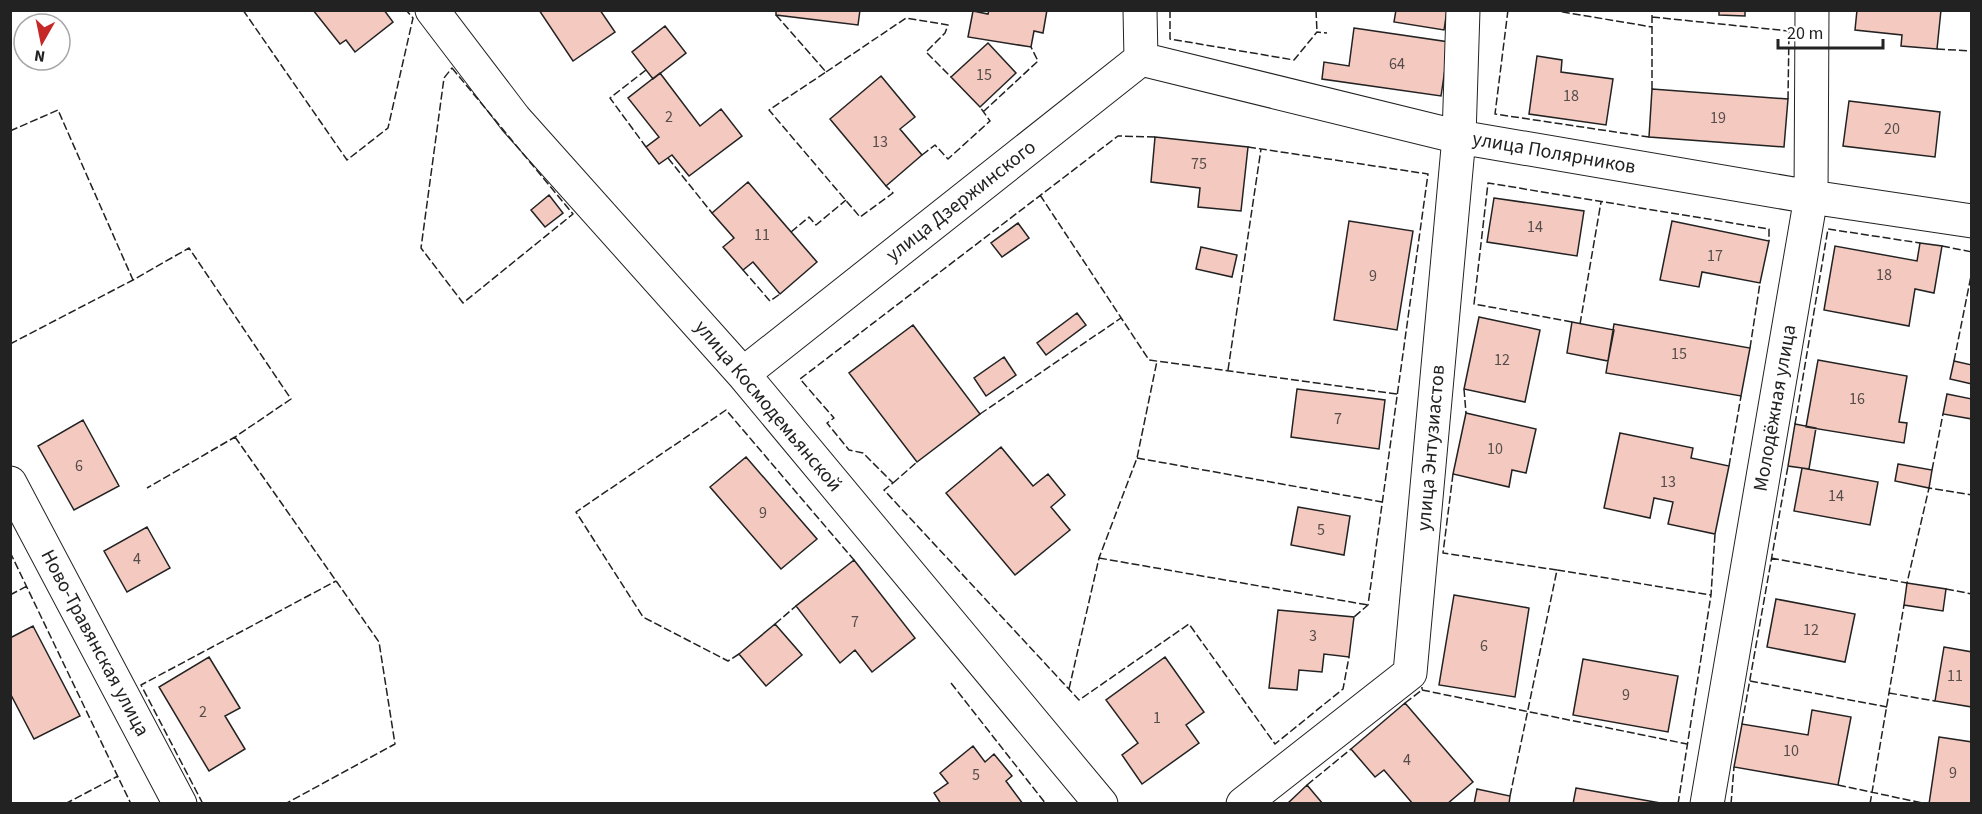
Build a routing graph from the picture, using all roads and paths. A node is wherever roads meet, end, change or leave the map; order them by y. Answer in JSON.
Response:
{"nodes":[{"id":1,"x":432,"y":10,"type":"edge"},
{"id":2,"x":1140,"y":10,"type":"edge"},
{"id":3,"x":1463,"y":10,"type":"edge"},
{"id":4,"x":1812,"y":10,"type":"edge"},
{"id":5,"x":1141,"y":59,"type":"junction"},
{"id":6,"x":1459,"y":137,"type":"junction"},
{"id":7,"x":1811,"y":197,"type":"junction"},
{"id":8,"x":1971,"y":221,"type":"edge"},
{"id":9,"x":743,"y":374,"type":"junction"},
{"id":10,"x":10,"y":483,"type":"edge"},
{"id":11,"x":180,"y":804,"type":"edge"},
{"id":12,"x":1101,"y":804,"type":"edge"},
{"id":13,"x":1243,"y":804,"type":"edge"},
{"id":14,"x":1707,"y":804,"type":"edge"}],
"edges":[{"from":1,"to":9,"type":"street","name":"улица Космодемьянской"},
{"from":2,"to":5,"type":"street"},
{"from":3,"to":6,"type":"street","name":"улица Энтузиастов"},
{"from":4,"to":7,"type":"street","name":"Молодёжная улица"},
{"from":5,"to":6,"type":"street","name":"улица Полярников"},
{"from":5,"to":9,"type":"street","name":"улица Дзержинского"},
{"from":6,"to":7,"type":"street","name":"улица Полярников"},
{"from":6,"to":13,"type":"street","name":"улица Энтузиастов"},
{"from":7,"to":8,"type":"street","name":"улица Полярников"},
{"from":7,"to":14,"type":"street","name":"Молодёжная улица"},
{"from":9,"to":12,"type":"street","name":"улица Космодемьянской"},
{"from":10,"to":11,"type":"street","name":"Ново-Травянская улица"}]}
